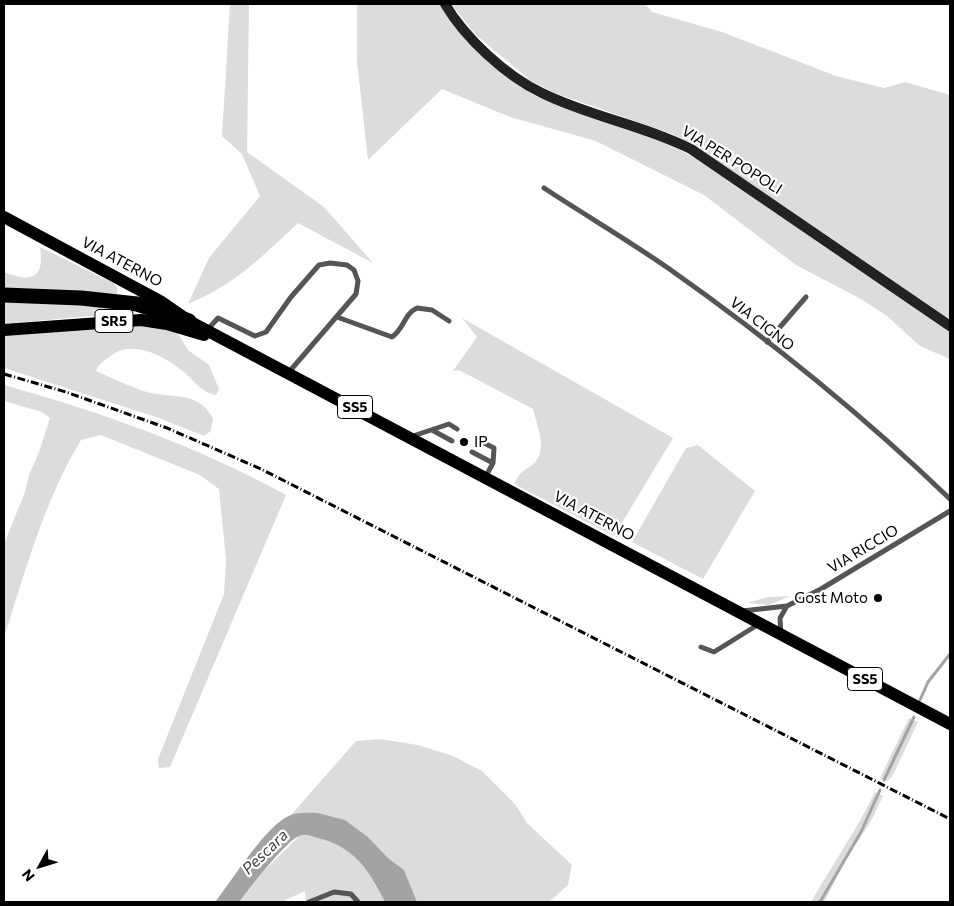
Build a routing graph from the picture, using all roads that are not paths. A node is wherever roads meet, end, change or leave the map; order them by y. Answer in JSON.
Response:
{"nodes":[{"id":1,"x":445,"y":4,"type":"edge"},
{"id":2,"x":544,"y":188,"type":"dead end"},
{"id":3,"x":4,"y":217,"type":"edge"},
{"id":4,"x":4,"y":295,"type":"edge"},
{"id":5,"x":806,"y":297,"type":"dead end"},
{"id":6,"x":337,"y":316,"type":"junction"},
{"id":7,"x":189,"y":321,"type":"junction"},
{"id":8,"x":449,"y":321,"type":"dead end"},
{"id":9,"x":950,"y":326,"type":"edge"},
{"id":10,"x":4,"y":330,"type":"edge"},
{"id":11,"x":208,"y":330,"type":"junction"},
{"id":12,"x":223,"y":338,"type":"junction"},
{"id":13,"x":767,"y":342,"type":"junction"},
{"id":14,"x":289,"y":372,"type":"junction"},
{"id":15,"x":457,"y":429,"type":"dead end"},
{"id":16,"x":432,"y":430,"type":"junction"},
{"id":17,"x":411,"y":437,"type":"junction"},
{"id":18,"x":478,"y":440,"type":"dead end"},
{"id":19,"x":452,"y":441,"type":"dead end"},
{"id":20,"x":472,"y":452,"type":"dead end"},
{"id":21,"x":493,"y":463,"type":"junction"},
{"id":22,"x":486,"y":477,"type":"junction"},
{"id":23,"x":950,"y":499,"type":"edge"},
{"id":24,"x":950,"y":511,"type":"edge"},
{"id":25,"x":787,"y":606,"type":"junction"},
{"id":26,"x":738,"y":611,"type":"junction"},
{"id":27,"x":760,"y":623,"type":"junction"},
{"id":28,"x":781,"y":634,"type":"junction"},
{"id":29,"x":701,"y":647,"type":"dead end"},
{"id":30,"x":950,"y":724,"type":"edge"},
{"id":31,"x":309,"y":902,"type":"edge"},
{"id":32,"x":358,"y":902,"type":"edge"}],
"edges":[{"from":1,"to":9,"type":"main road","name":"VIA PER POPOLI"},
{"from":2,"to":13,"type":"lane","name":"VIA CIGNO"},
{"from":3,"to":7,"type":"main road","name":"VIA ATERNO","number":"SR5"},
{"from":4,"to":7,"type":"highway"},
{"from":5,"to":13,"type":"lane"},
{"from":6,"to":8,"type":"lane"},
{"from":6,"to":11,"type":"lane"},
{"from":6,"to":14,"type":"lane"},
{"from":7,"to":11,"type":"main road","name":"VIA ATERNO","number":"SS5"},
{"from":10,"to":12,"type":"main road","name":"VIA ATERNO","number":"SR5"},
{"from":11,"to":12,"type":"main road","name":"VIA ATERNO","number":"SS5"},
{"from":12,"to":14,"type":"main road","name":"VIA ATERNO","number":"SS5"},
{"from":13,"to":23,"type":"lane","name":"VIA CIGNO"},
{"from":14,"to":17,"type":"main road","name":"VIA ATERNO","number":"SS5"},
{"from":15,"to":16,"type":"lane"},
{"from":16,"to":17,"type":"lane"},
{"from":16,"to":19,"type":"lane"},
{"from":17,"to":22,"type":"main road","name":"VIA ATERNO","number":"SS5"},
{"from":18,"to":21,"type":"lane"},
{"from":20,"to":21,"type":"lane"},
{"from":21,"to":22,"type":"lane"},
{"from":22,"to":26,"type":"main road","name":"VIA ATERNO","number":"SS5"},
{"from":24,"to":25,"type":"lane","name":"VIA RICCIO"},
{"from":25,"to":26,"type":"lane","name":"VIA RICCIO"},
{"from":25,"to":28,"type":"lane"},
{"from":26,"to":27,"type":"main road","name":"VIA ATERNO","number":"SS5"},
{"from":27,"to":28,"type":"main road","name":"VIA ATERNO","number":"SS5"},
{"from":27,"to":29,"type":"lane"},
{"from":28,"to":30,"type":"main road","name":"VIA ATERNO","number":"SS5"},
{"from":31,"to":32,"type":"lane"}]}
